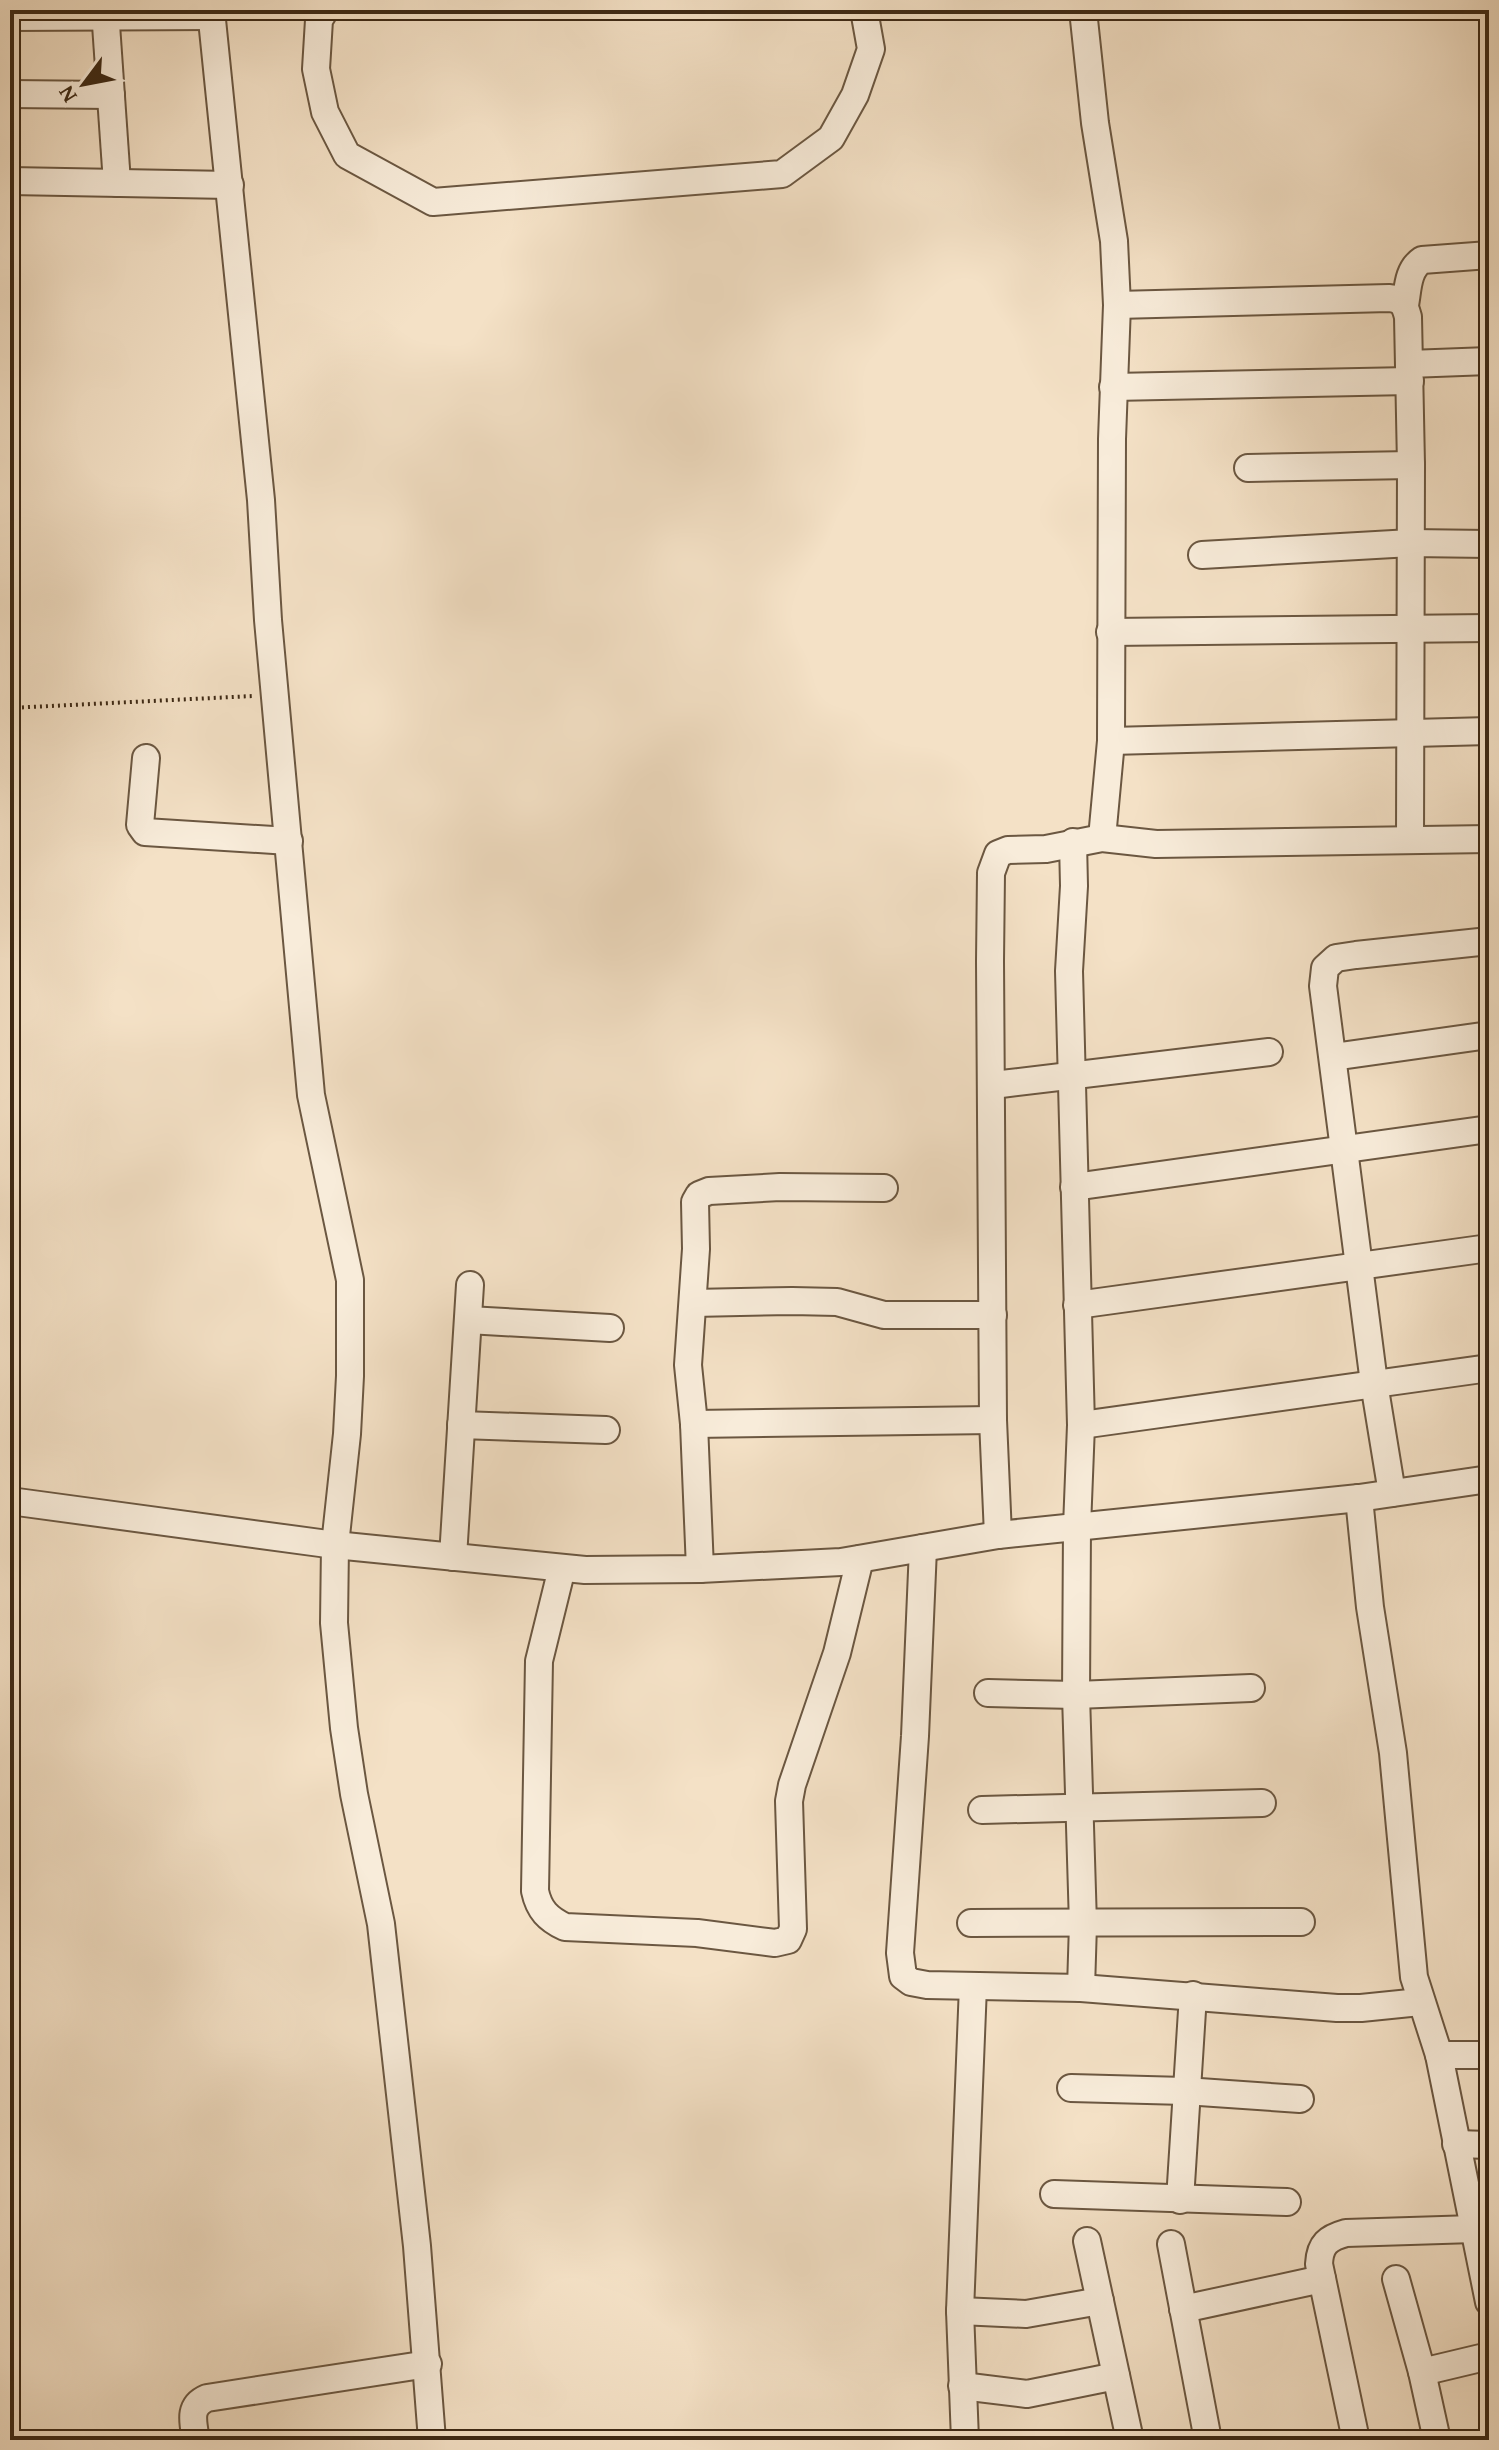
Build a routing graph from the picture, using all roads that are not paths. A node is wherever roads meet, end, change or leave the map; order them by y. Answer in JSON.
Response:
{"nodes":[{"id":1,"x":325,"y":10,"type":"edge"},
{"id":2,"x":864,"y":10,"type":"edge"},
{"id":3,"x":1083,"y":10,"type":"edge"},
{"id":4,"x":105,"y":13,"type":"edge"},
{"id":5,"x":212,"y":13,"type":"edge"},
{"id":6,"x":16,"y":15,"type":"edge"},
{"id":7,"x":10,"y":94,"type":"edge"},
{"id":8,"x":111,"y":95,"type":"junction"},
{"id":9,"x":10,"y":181,"type":"edge"},
{"id":10,"x":117,"y":183,"type":"junction"},
{"id":11,"x":230,"y":185,"type":"junction"},
{"id":12,"x":1489,"y":255,"type":"edge"},
{"id":13,"x":1117,"y":305,"type":"junction"},
{"id":14,"x":1405,"y":305,"type":"junction"},
{"id":15,"x":1489,"y":361,"type":"edge"},
{"id":16,"x":1410,"y":373,"type":"junction"},
{"id":17,"x":1113,"y":387,"type":"junction"},
{"id":18,"x":1411,"y":465,"type":"junction"},
{"id":19,"x":1248,"y":468,"type":"dead end"},
{"id":20,"x":1411,"y":543,"type":"junction"},
{"id":21,"x":1489,"y":544,"type":"edge"},
{"id":22,"x":1202,"y":555,"type":"dead end"},
{"id":23,"x":1489,"y":628,"type":"edge"},
{"id":24,"x":1411,"y":629,"type":"junction"},
{"id":25,"x":1110,"y":632,"type":"junction"},
{"id":26,"x":1489,"y":731,"type":"edge"},
{"id":27,"x":1411,"y":735,"type":"junction"},
{"id":28,"x":1111,"y":741,"type":"junction"},
{"id":29,"x":146,"y":758,"type":"dead end"},
{"id":30,"x":1102,"y":838,"type":"junction"},
{"id":31,"x":1410,"y":838,"type":"junction"},
{"id":32,"x":1489,"y":839,"type":"edge"},
{"id":33,"x":289,"y":841,"type":"junction"},
{"id":34,"x":1073,"y":842,"type":"junction"},
{"id":35,"x":1489,"y":941,"type":"edge"},
{"id":36,"x":1489,"y":1035,"type":"edge"},
{"id":37,"x":1269,"y":1052,"type":"dead end"},
{"id":38,"x":1333,"y":1057,"type":"junction"},
{"id":39,"x":1071,"y":1075,"type":"junction"},
{"id":40,"x":993,"y":1085,"type":"junction"},
{"id":41,"x":1489,"y":1129,"type":"edge"},
{"id":42,"x":1343,"y":1150,"type":"junction"},
{"id":43,"x":1074,"y":1187,"type":"junction"},
{"id":44,"x":884,"y":1188,"type":"dead end"},
{"id":45,"x":1489,"y":1248,"type":"edge"},
{"id":46,"x":1359,"y":1267,"type":"junction"},
{"id":47,"x":470,"y":1285,"type":"dead end"},
{"id":48,"x":693,"y":1303,"type":"junction"},
{"id":49,"x":1077,"y":1305,"type":"junction"},
{"id":50,"x":993,"y":1315,"type":"junction"},
{"id":51,"x":468,"y":1320,"type":"junction"},
{"id":52,"x":610,"y":1328,"type":"dead end"},
{"id":53,"x":1489,"y":1368,"type":"edge"},
{"id":54,"x":1374,"y":1383,"type":"junction"},
{"id":55,"x":993,"y":1420,"type":"junction"},
{"id":56,"x":694,"y":1424,"type":"junction"},
{"id":57,"x":461,"y":1425,"type":"junction"},
{"id":58,"x":1081,"y":1425,"type":"junction"},
{"id":59,"x":606,"y":1430,"type":"dead end"},
{"id":60,"x":1489,"y":1479,"type":"edge"},
{"id":61,"x":1392,"y":1493,"type":"junction"},
{"id":62,"x":1359,"y":1498,"type":"junction"},
{"id":63,"x":10,"y":1501,"type":"edge"},
{"id":64,"x":1077,"y":1527,"type":"junction"},
{"id":65,"x":998,"y":1535,"type":"junction"},
{"id":66,"x":335,"y":1545,"type":"junction"},
{"id":67,"x":923,"y":1548,"type":"junction"},
{"id":68,"x":453,"y":1557,"type":"junction"},
{"id":69,"x":860,"y":1559,"type":"junction"},
{"id":70,"x":562,"y":1568,"type":"junction"},
{"id":71,"x":700,"y":1569,"type":"junction"},
{"id":72,"x":1251,"y":1688,"type":"dead end"},
{"id":73,"x":988,"y":1693,"type":"dead end"},
{"id":74,"x":1076,"y":1695,"type":"junction"},
{"id":75,"x":1262,"y":1803,"type":"dead end"},
{"id":76,"x":1078,"y":1809,"type":"junction"},
{"id":77,"x":982,"y":1810,"type":"dead end"},
{"id":78,"x":1301,"y":1922,"type":"dead end"},
{"id":79,"x":971,"y":1923,"type":"dead end"},
{"id":80,"x":1083,"y":1924,"type":"junction"},
{"id":81,"x":973,"y":1986,"type":"junction"},
{"id":82,"x":1081,"y":1988,"type":"junction"},
{"id":83,"x":1193,"y":1995,"type":"junction"},
{"id":84,"x":1420,"y":2002,"type":"junction"},
{"id":85,"x":1439,"y":2055,"type":"junction"},
{"id":86,"x":1489,"y":2055,"type":"edge"},
{"id":87,"x":1071,"y":2088,"type":"dead end"},
{"id":88,"x":1185,"y":2091,"type":"junction"},
{"id":89,"x":1300,"y":2099,"type":"dead end"},
{"id":90,"x":1456,"y":2144,"type":"junction"},
{"id":91,"x":1489,"y":2145,"type":"edge"},
{"id":92,"x":1054,"y":2194,"type":"dead end"},
{"id":93,"x":1180,"y":2200,"type":"junction"},
{"id":94,"x":1287,"y":2202,"type":"dead end"},
{"id":95,"x":1087,"y":2241,"type":"dead end"},
{"id":96,"x":1480,"y":2243,"type":"edge"},
{"id":97,"x":1171,"y":2244,"type":"dead end"},
{"id":98,"x":1322,"y":2279,"type":"junction"},
{"id":99,"x":1396,"y":2279,"type":"dead end"},
{"id":100,"x":1100,"y":2301,"type":"junction"},
{"id":101,"x":1489,"y":2302,"type":"edge"},
{"id":102,"x":1183,"y":2309,"type":"junction"},
{"id":103,"x":960,"y":2311,"type":"junction"},
{"id":104,"x":1489,"y":2356,"type":"edge"},
{"id":105,"x":428,"y":2364,"type":"junction"},
{"id":106,"x":1422,"y":2372,"type":"junction"},
{"id":107,"x":1116,"y":2376,"type":"junction"},
{"id":108,"x":962,"y":2386,"type":"junction"},
{"id":109,"x":1201,"y":2439,"type":"edge"},
{"id":110,"x":196,"y":2440,"type":"edge"},
{"id":111,"x":432,"y":2440,"type":"edge"},
{"id":112,"x":965,"y":2440,"type":"edge"},
{"id":113,"x":1130,"y":2440,"type":"edge"},
{"id":114,"x":1356,"y":2440,"type":"edge"},
{"id":115,"x":1437,"y":2440,"type":"edge"}],
"edges":[{"from":1,"to":2,"type":"street"},
{"from":3,"to":13,"type":"street"},
{"from":4,"to":5,"type":"street"},
{"from":4,"to":6,"type":"street"},
{"from":4,"to":8,"type":"street"},
{"from":5,"to":11,"type":"street"},
{"from":7,"to":8,"type":"street"},
{"from":8,"to":10,"type":"street"},
{"from":9,"to":10,"type":"street"},
{"from":10,"to":11,"type":"street"},
{"from":11,"to":33,"type":"street"},
{"from":12,"to":14,"type":"street"},
{"from":13,"to":14,"type":"street"},
{"from":13,"to":17,"type":"street"},
{"from":14,"to":16,"type":"street"},
{"from":15,"to":16,"type":"street"},
{"from":16,"to":17,"type":"street"},
{"from":16,"to":18,"type":"street"},
{"from":17,"to":25,"type":"street"},
{"from":18,"to":19,"type":"street"},
{"from":18,"to":20,"type":"street"},
{"from":20,"to":21,"type":"street"},
{"from":20,"to":22,"type":"street"},
{"from":20,"to":24,"type":"street"},
{"from":23,"to":24,"type":"street"},
{"from":24,"to":25,"type":"street"},
{"from":24,"to":27,"type":"street"},
{"from":25,"to":28,"type":"street"},
{"from":26,"to":27,"type":"street"},
{"from":27,"to":28,"type":"street"},
{"from":27,"to":31,"type":"street"},
{"from":28,"to":30,"type":"street"},
{"from":29,"to":33,"type":"street"},
{"from":30,"to":31,"type":"street"},
{"from":30,"to":34,"type":"street"},
{"from":31,"to":32,"type":"street"},
{"from":33,"to":66,"type":"street"},
{"from":34,"to":39,"type":"street"},
{"from":34,"to":40,"type":"street"},
{"from":35,"to":38,"type":"street"},
{"from":36,"to":38,"type":"street"},
{"from":37,"to":39,"type":"street"},
{"from":38,"to":42,"type":"street"},
{"from":39,"to":40,"type":"street"},
{"from":39,"to":43,"type":"street"},
{"from":40,"to":50,"type":"street"},
{"from":41,"to":42,"type":"street"},
{"from":42,"to":43,"type":"street"},
{"from":42,"to":46,"type":"street"},
{"from":43,"to":49,"type":"street"},
{"from":44,"to":48,"type":"street"},
{"from":45,"to":46,"type":"street"},
{"from":46,"to":49,"type":"street"},
{"from":46,"to":54,"type":"street"},
{"from":47,"to":51,"type":"street"},
{"from":48,"to":50,"type":"street"},
{"from":48,"to":56,"type":"street"},
{"from":49,"to":58,"type":"street"},
{"from":50,"to":55,"type":"street"},
{"from":51,"to":52,"type":"street"},
{"from":51,"to":57,"type":"street"},
{"from":53,"to":54,"type":"street"},
{"from":54,"to":58,"type":"street"},
{"from":54,"to":61,"type":"street"},
{"from":55,"to":56,"type":"street"},
{"from":55,"to":65,"type":"street"},
{"from":56,"to":71,"type":"street"},
{"from":57,"to":59,"type":"street"},
{"from":57,"to":68,"type":"street"},
{"from":58,"to":64,"type":"street"},
{"from":60,"to":61,"type":"street"},
{"from":61,"to":62,"type":"street"},
{"from":62,"to":64,"type":"street"},
{"from":62,"to":84,"type":"street"},
{"from":63,"to":66,"type":"street"},
{"from":64,"to":65,"type":"street"},
{"from":64,"to":74,"type":"street"},
{"from":65,"to":67,"type":"street"},
{"from":66,"to":68,"type":"street"},
{"from":66,"to":105,"type":"street"},
{"from":67,"to":69,"type":"street"},
{"from":67,"to":81,"type":"street"},
{"from":68,"to":70,"type":"street"},
{"from":69,"to":70,"type":"street"},
{"from":69,"to":71,"type":"street"},
{"from":70,"to":71,"type":"street"},
{"from":72,"to":74,"type":"street"},
{"from":73,"to":74,"type":"street"},
{"from":74,"to":76,"type":"street"},
{"from":75,"to":76,"type":"street"},
{"from":76,"to":77,"type":"street"},
{"from":76,"to":80,"type":"street"},
{"from":78,"to":80,"type":"street"},
{"from":79,"to":80,"type":"street"},
{"from":80,"to":82,"type":"street"},
{"from":81,"to":82,"type":"street"},
{"from":81,"to":103,"type":"street"},
{"from":82,"to":83,"type":"street"},
{"from":83,"to":84,"type":"street"},
{"from":83,"to":88,"type":"street"},
{"from":84,"to":85,"type":"street"},
{"from":85,"to":86,"type":"street"},
{"from":85,"to":90,"type":"street"},
{"from":87,"to":88,"type":"street"},
{"from":88,"to":89,"type":"street"},
{"from":88,"to":93,"type":"street"},
{"from":90,"to":91,"type":"street"},
{"from":90,"to":96,"type":"street"},
{"from":92,"to":93,"type":"street"},
{"from":93,"to":94,"type":"street"},
{"from":95,"to":100,"type":"street"},
{"from":96,"to":98,"type":"street"},
{"from":96,"to":101,"type":"street"},
{"from":97,"to":102,"type":"street"},
{"from":98,"to":102,"type":"street"},
{"from":98,"to":114,"type":"street"},
{"from":99,"to":106,"type":"street"},
{"from":100,"to":103,"type":"street"},
{"from":100,"to":107,"type":"street"},
{"from":102,"to":109,"type":"street"},
{"from":103,"to":108,"type":"street"},
{"from":104,"to":106,"type":"street"},
{"from":105,"to":110,"type":"street"},
{"from":105,"to":111,"type":"street"},
{"from":106,"to":115,"type":"street"},
{"from":107,"to":108,"type":"street"},
{"from":107,"to":113,"type":"street"},
{"from":108,"to":112,"type":"street"}]}
